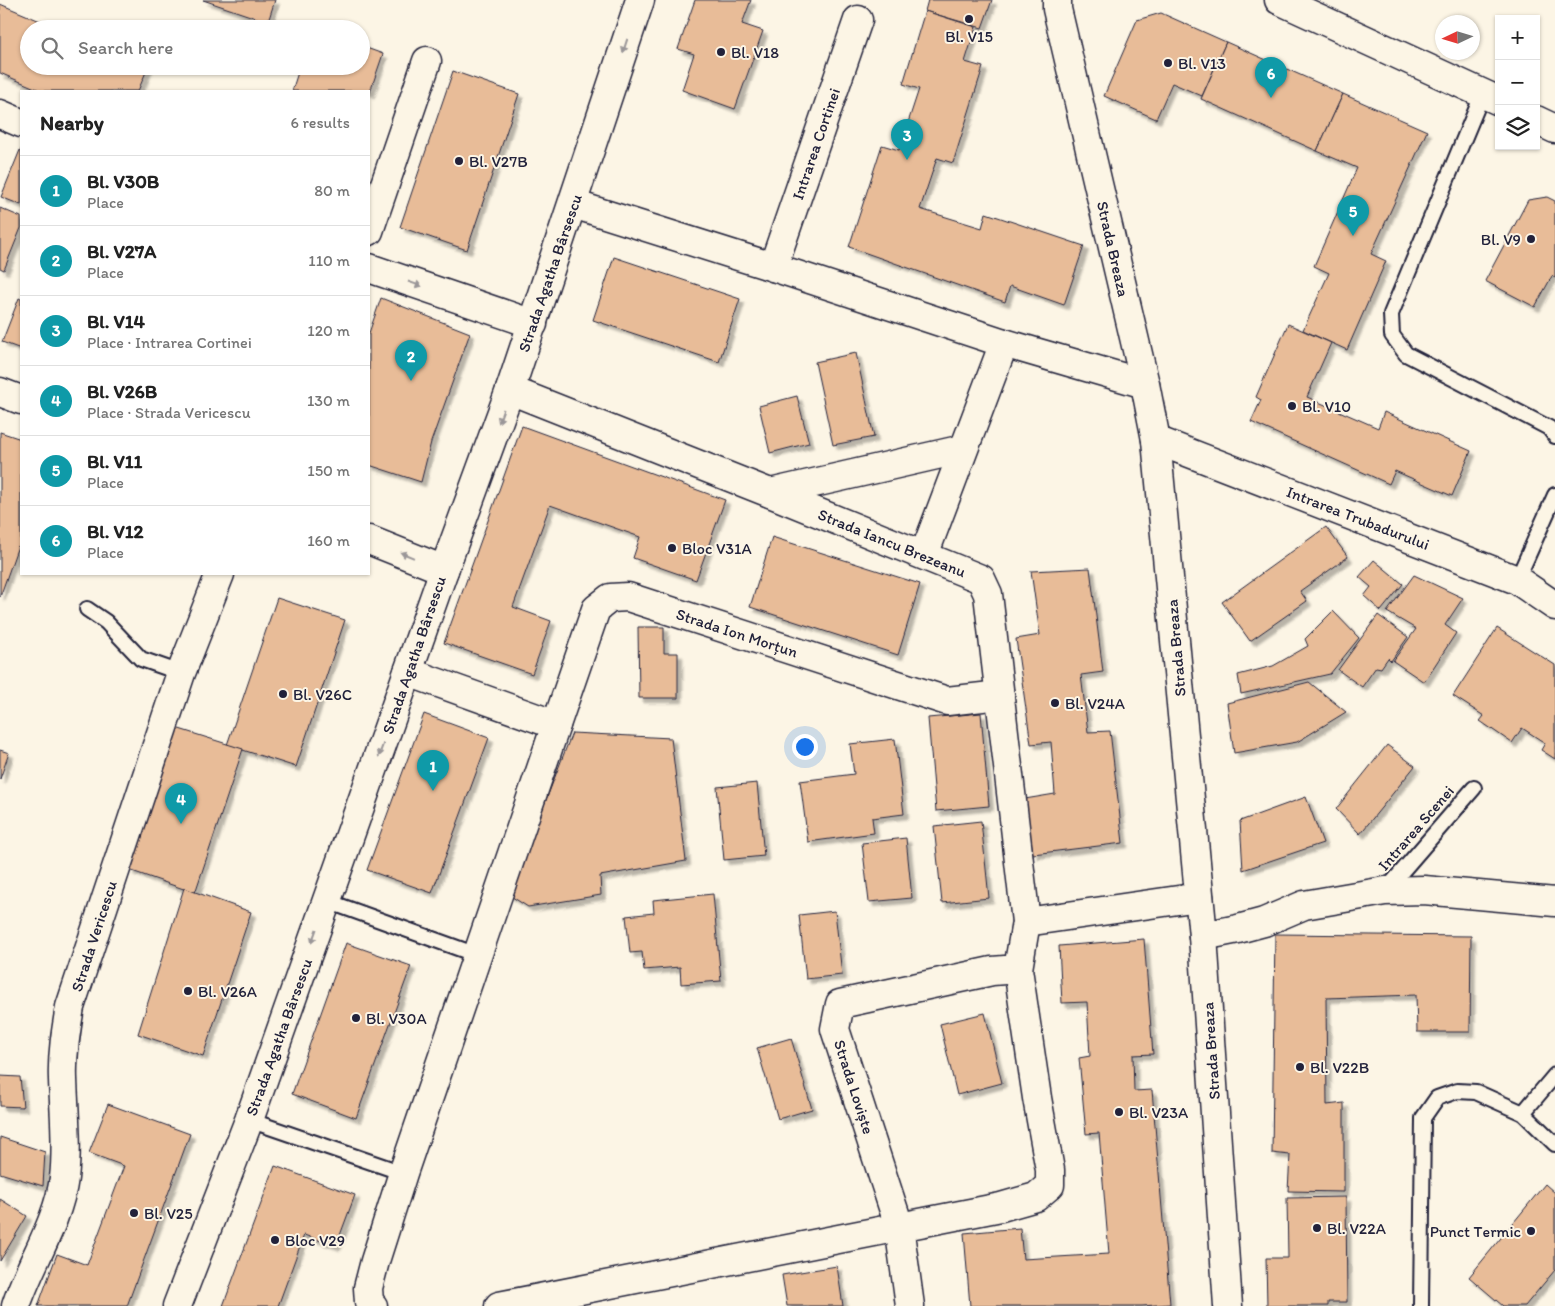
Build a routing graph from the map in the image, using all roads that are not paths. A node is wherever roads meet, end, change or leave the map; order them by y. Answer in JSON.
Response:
{"nodes":[{"id":1,"x":640,"y":0,"type":"edge"},
{"id":2,"x":1057,"y":0,"type":"edge"},
{"id":3,"x":1279,"y":0,"type":"edge"},
{"id":4,"x":858,"y":20,"type":"dead end"},
{"id":5,"x":427,"y":61,"type":"dead end"},
{"id":6,"x":1491,"y":97,"type":"edge"},
{"id":7,"x":0,"y":114,"type":"edge"},
{"id":8,"x":1540,"y":122,"type":"edge"},
{"id":9,"x":20,"y":123,"type":"edge"},
{"id":10,"x":1555,"y":129,"type":"edge"},
{"id":11,"x":573,"y":204,"type":"junction"},
{"id":12,"x":370,"y":228,"type":"edge"},
{"id":13,"x":773,"y":267,"type":"junction"},
{"id":14,"x":370,"y":268,"type":"edge"},
{"id":15,"x":533,"y":324,"type":"junction"},
{"id":16,"x":1004,"y":343,"type":"junction"},
{"id":17,"x":1145,"y":384,"type":"junction"},
{"id":18,"x":510,"y":390,"type":"junction"},
{"id":19,"x":0,"y":392,"type":"edge"},
{"id":20,"x":20,"y":400,"type":"edge"},
{"id":21,"x":1555,"y":436,"type":"edge"},
{"id":22,"x":1156,"y":440,"type":"junction"},
{"id":23,"x":963,"y":449,"type":"junction"},
{"id":24,"x":770,"y":493,"type":"junction"},
{"id":25,"x":1555,"y":495,"type":"edge"},
{"id":26,"x":370,"y":540,"type":"edge"},
{"id":27,"x":924,"y":555,"type":"junction"},
{"id":28,"x":444,"y":570,"type":"junction"},
{"id":29,"x":220,"y":575,"type":"edge"},
{"id":30,"x":1517,"y":580,"type":"junction"},
{"id":31,"x":1555,"y":606,"type":"edge"},
{"id":32,"x":87,"y":609,"type":"dead end"},
{"id":33,"x":408,"y":672,"type":"junction"},
{"id":34,"x":181,"y":673,"type":"junction"},
{"id":35,"x":1000,"y":695,"type":"junction"},
{"id":36,"x":556,"y":725,"type":"junction"},
{"id":37,"x":1474,"y":788,"type":"dead end"},
{"id":38,"x":1385,"y":890,"type":"junction"},
{"id":39,"x":1199,"y":897,"type":"junction"},
{"id":40,"x":327,"y":901,"type":"junction"},
{"id":41,"x":1555,"y":902,"type":"edge"},
{"id":42,"x":1026,"y":922,"type":"junction"},
{"id":43,"x":1203,"y":936,"type":"junction"},
{"id":44,"x":477,"y":955,"type":"junction"},
{"id":45,"x":1018,"y":969,"type":"junction"},
{"id":46,"x":1555,"y":1075,"type":"edge"},
{"id":47,"x":1523,"y":1113,"type":"junction"},
{"id":48,"x":249,"y":1120,"type":"junction"},
{"id":49,"x":1555,"y":1144,"type":"edge"},
{"id":50,"x":404,"y":1173,"type":"junction"},
{"id":51,"x":898,"y":1226,"type":"junction"},
{"id":52,"x":16,"y":1306,"type":"edge"},
{"id":53,"x":177,"y":1306,"type":"edge"},
{"id":54,"x":373,"y":1306,"type":"edge"},
{"id":55,"x":499,"y":1306,"type":"edge"},
{"id":56,"x":910,"y":1306,"type":"edge"},
{"id":57,"x":1228,"y":1306,"type":"edge"},
{"id":58,"x":1420,"y":1306,"type":"edge"}],
"edges":[{"from":1,"to":11,"type":"street","name":"Strada Agatha Bârsescu","one_way":true},
{"from":2,"to":17,"type":"street","name":"Strada Breaza"},
{"from":3,"to":6,"type":"street"},
{"from":4,"to":13,"type":"street","name":"Intrarea Cortinei"},
{"from":5,"to":12,"type":"street"},
{"from":6,"to":21,"type":"lane"},
{"from":7,"to":9,"type":"street"},
{"from":8,"to":10,"type":"street"},
{"from":11,"to":13,"type":"street"},
{"from":11,"to":15,"type":"street","name":"Strada Agatha Bârsescu"},
{"from":13,"to":16,"type":"street"},
{"from":14,"to":15,"type":"street","one_way":true},
{"from":15,"to":18,"type":"street","name":"Strada Agatha Bârsescu"},
{"from":16,"to":17,"type":"street"},
{"from":16,"to":23,"type":"street"},
{"from":17,"to":22,"type":"street","name":"Strada Breaza"},
{"from":18,"to":24,"type":"street","name":"Strada Iancu Brezeanu"},
{"from":18,"to":28,"type":"street","name":"Strada Agatha Bârsescu","one_way":true},
{"from":19,"to":20,"type":"street"},
{"from":22,"to":30,"type":"street","name":"Intrarea Trubadurului"},
{"from":22,"to":39,"type":"street","name":"Strada Breaza"},
{"from":23,"to":24,"type":"street"},
{"from":23,"to":27,"type":"street"},
{"from":24,"to":27,"type":"street","name":"Strada Iancu Brezeanu"},
{"from":25,"to":30,"type":"lane"},
{"from":28,"to":26,"type":"street","one_way":true},
{"from":27,"to":35,"type":"street","name":"Strada Iancu Brezeanu"},
{"from":28,"to":33,"type":"street","name":"Strada Agatha Bârsescu"},
{"from":29,"to":34,"type":"street","name":"Strada Vericescu"},
{"from":30,"to":31,"type":"street","name":"Intrarea Trubadurului"},
{"from":32,"to":34,"type":"lane"},
{"from":33,"to":36,"type":"street"},
{"from":33,"to":40,"type":"street","name":"Strada Agatha Bârsescu","one_way":true},
{"from":34,"to":52,"type":"street","name":"Strada Vericescu"},
{"from":35,"to":36,"type":"street","name":"Strada Ion Morțun"},
{"from":35,"to":42,"type":"street","name":"Strada Iancu Brezeanu"},
{"from":36,"to":44,"type":"street","name":"Strada Ion Morțun"},
{"from":37,"to":38,"type":"lane","name":"Intrarea Scenei"},
{"from":38,"to":41,"type":"street"},
{"from":38,"to":43,"type":"street"},
{"from":39,"to":42,"type":"street"},
{"from":39,"to":43,"type":"street","name":"Strada Breaza"},
{"from":40,"to":44,"type":"lane"},
{"from":40,"to":48,"type":"street","name":"Strada Agatha Bârsescu","one_way":true},
{"from":42,"to":45,"type":"street"},
{"from":43,"to":57,"type":"street","name":"Strada Breaza"},
{"from":44,"to":50,"type":"street","name":"Strada Ion Morțun"},
{"from":45,"to":51,"type":"street"},
{"from":45,"to":51,"type":"street","name":"Strada Loviște"},
{"from":46,"to":47,"type":"lane"},
{"from":47,"to":49,"type":"lane"},
{"from":47,"to":58,"type":"lane"},
{"from":48,"to":50,"type":"lane"},
{"from":48,"to":53,"type":"street","name":"Strada Agatha Bârsescu"},
{"from":50,"to":54,"type":"street","name":"Strada Ion Morțun"},
{"from":51,"to":55,"type":"street"},
{"from":51,"to":56,"type":"street","name":"Strada Loviște"}]}
